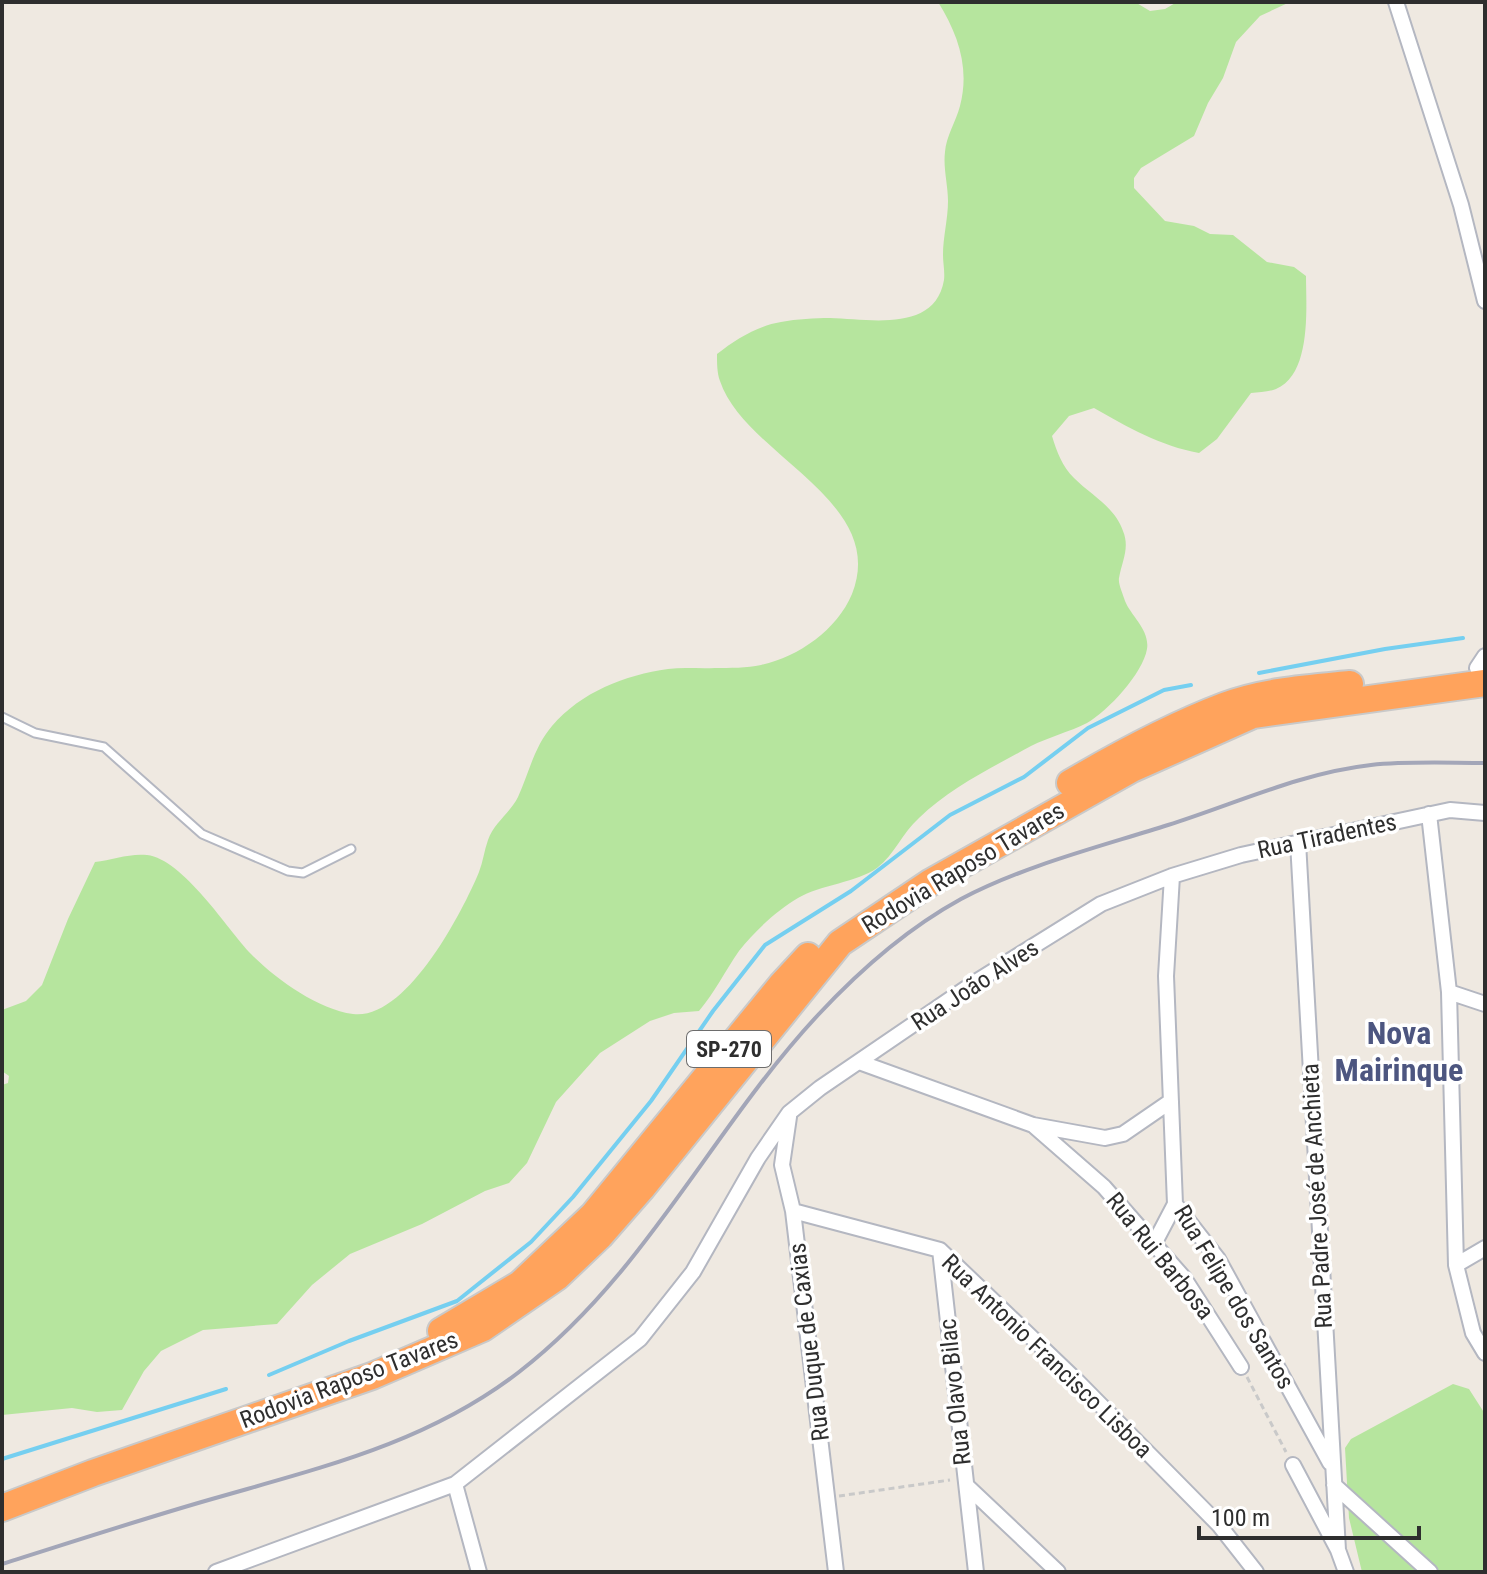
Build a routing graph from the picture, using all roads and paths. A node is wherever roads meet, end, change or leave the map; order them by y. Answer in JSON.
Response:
{"nodes":[{"id":1,"x":1396,"y":2,"type":"edge"},
{"id":2,"x":1485,"y":301,"type":"edge"},
{"id":3,"x":1483,"y":669,"type":"edge"},
{"id":4,"x":2,"y":717,"type":"edge"},
{"id":5,"x":1485,"y":813,"type":"edge"},
{"id":6,"x":1429,"y":814,"type":"junction"},
{"id":7,"x":1298,"y":842,"type":"junction"},
{"id":8,"x":351,"y":849,"type":"dead end"},
{"id":9,"x":1172,"y":876,"type":"junction"},
{"id":10,"x":1449,"y":992,"type":"junction"},
{"id":11,"x":1485,"y":1004,"type":"edge"},
{"id":12,"x":859,"y":1062,"type":"junction"},
{"id":13,"x":1171,"y":1101,"type":"junction"},
{"id":14,"x":789,"y":1113,"type":"junction"},
{"id":15,"x":1033,"y":1125,"type":"junction"},
{"id":16,"x":1175,"y":1204,"type":"junction"},
{"id":17,"x":793,"y":1211,"type":"junction"},
{"id":18,"x":1154,"y":1244,"type":"junction"},
{"id":19,"x":1485,"y":1248,"type":"edge"},
{"id":20,"x":940,"y":1250,"type":"junction"},
{"id":21,"x":1456,"y":1265,"type":"junction"},
{"id":22,"x":1485,"y":1353,"type":"edge"},
{"id":23,"x":1241,"y":1367,"type":"joint"},
{"id":24,"x":1293,"y":1465,"type":"joint"},
{"id":25,"x":1332,"y":1468,"type":"junction"},
{"id":26,"x":936,"y":1482,"type":"dead end"},
{"id":27,"x":455,"y":1484,"type":"junction"},
{"id":28,"x":1334,"y":1485,"type":"junction"},
{"id":29,"x":967,"y":1486,"type":"junction"},
{"id":30,"x":2,"y":1491,"type":"edge"},
{"id":31,"x":827,"y":1498,"type":"junction"},
{"id":32,"x":2,"y":1508,"type":"edge"},
{"id":33,"x":1338,"y":1550,"type":"junction"},
{"id":34,"x":216,"y":1572,"type":"edge"},
{"id":35,"x":479,"y":1572,"type":"edge"},
{"id":36,"x":836,"y":1572,"type":"edge"},
{"id":37,"x":976,"y":1572,"type":"edge"},
{"id":38,"x":1058,"y":1572,"type":"edge"},
{"id":39,"x":1256,"y":1572,"type":"edge"},
{"id":40,"x":1346,"y":1572,"type":"edge"},
{"id":41,"x":1430,"y":1572,"type":"edge"}],
"edges":[{"from":1,"to":2,"type":"street"},
{"from":3,"to":30,"type":"highway","name":"Rodovia Raposo Tavares","number":"SP-270"},
{"from":3,"to":32,"type":"highway","name":"Rodovia Raposo Tavares","number":"SP-270"},
{"from":4,"to":8,"type":"lane"},
{"from":5,"to":6,"type":"street","name":"Rua Tiradentes"},
{"from":6,"to":7,"type":"street","name":"Rua Tiradentes"},
{"from":6,"to":10,"type":"street"},
{"from":7,"to":9,"type":"street","name":"Rua Tiradentes"},
{"from":7,"to":25,"type":"street","name":"Rua Padre José de Anchieta"},
{"from":9,"to":12,"type":"street","name":"Rua João Alves"},
{"from":9,"to":13,"type":"street","name":"Rua Felipe dos Santos"},
{"from":10,"to":11,"type":"street"},
{"from":10,"to":21,"type":"street"},
{"from":12,"to":14,"type":"street","name":"Rua João Alves"},
{"from":12,"to":15,"type":"street","name":"Rua Rui Barbosa"},
{"from":13,"to":15,"type":"street"},
{"from":13,"to":16,"type":"street","name":"Rua Felipe dos Santos"},
{"from":14,"to":17,"type":"street","name":"Rua Duque de Caxias"},
{"from":14,"to":27,"type":"street","name":"Rua João Alves"},
{"from":15,"to":18,"type":"street","name":"Rua Rui Barbosa"},
{"from":16,"to":18,"type":"street"},
{"from":16,"to":25,"type":"street","name":"Rua Felipe dos Santos"},
{"from":17,"to":20,"type":"street","name":"Rua Antonio Francisco Lisboa"},
{"from":17,"to":31,"type":"street","name":"Rua Duque de Caxias"},
{"from":18,"to":23,"type":"street","name":"Rua Rui Barbosa"},
{"from":19,"to":21,"type":"street"},
{"from":20,"to":29,"type":"street","name":"Rua Olavo Bilac"},
{"from":20,"to":39,"type":"street","name":"Rua Antonio Francisco Lisboa"},
{"from":21,"to":22,"type":"street"},
{"from":23,"to":24,"type":"path"},
{"from":24,"to":33,"type":"street"},
{"from":25,"to":28,"type":"street","name":"Rua Padre José de Anchieta"},
{"from":26,"to":31,"type":"path"},
{"from":27,"to":34,"type":"street","name":"Rua João Alves"},
{"from":27,"to":35,"type":"street"},
{"from":28,"to":33,"type":"street","name":"Rua Padre José de Anchieta"},
{"from":28,"to":41,"type":"street"},
{"from":29,"to":37,"type":"street","name":"Rua Olavo Bilac"},
{"from":29,"to":38,"type":"street"},
{"from":31,"to":36,"type":"street","name":"Rua Duque de Caxias"},
{"from":33,"to":40,"type":"street"}]}
